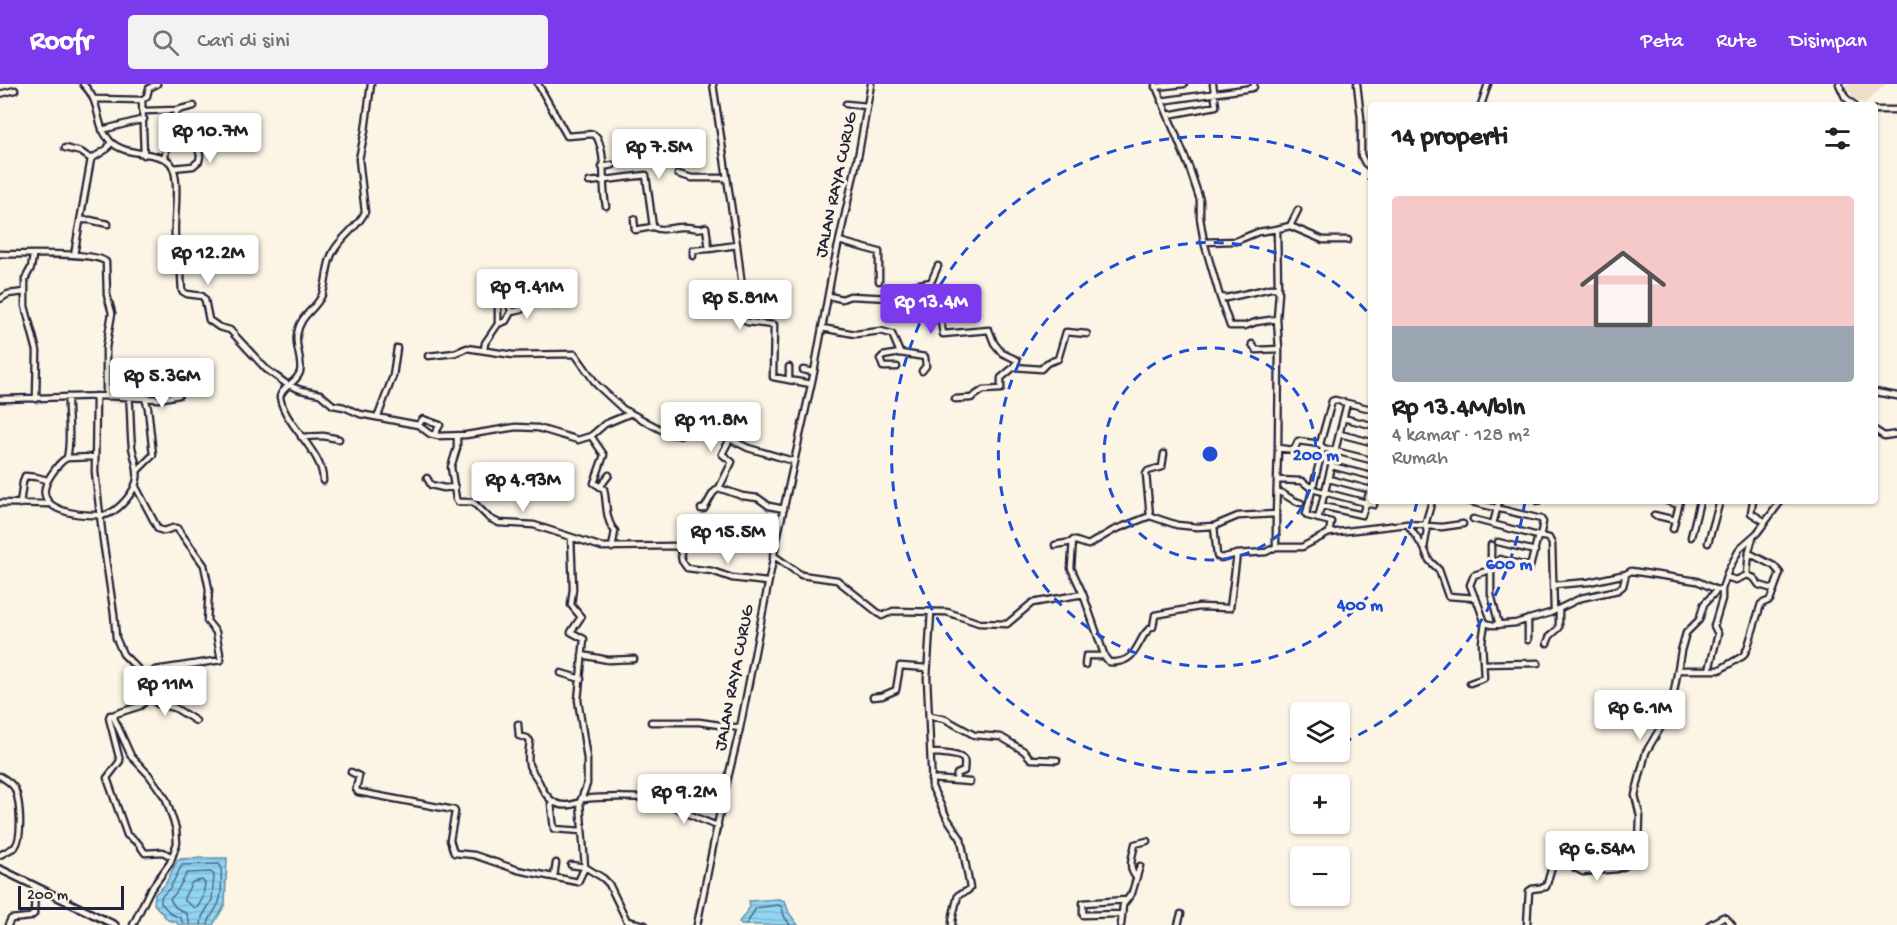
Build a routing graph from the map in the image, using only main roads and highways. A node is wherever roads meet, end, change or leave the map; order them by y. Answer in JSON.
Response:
{"nodes":[{"id":1,"x":0,"y":869,"type":"edge"},
{"id":2,"x":112,"y":924,"type":"edge"}],
"edges":[{"from":1,"to":2,"type":"main road"}]}
